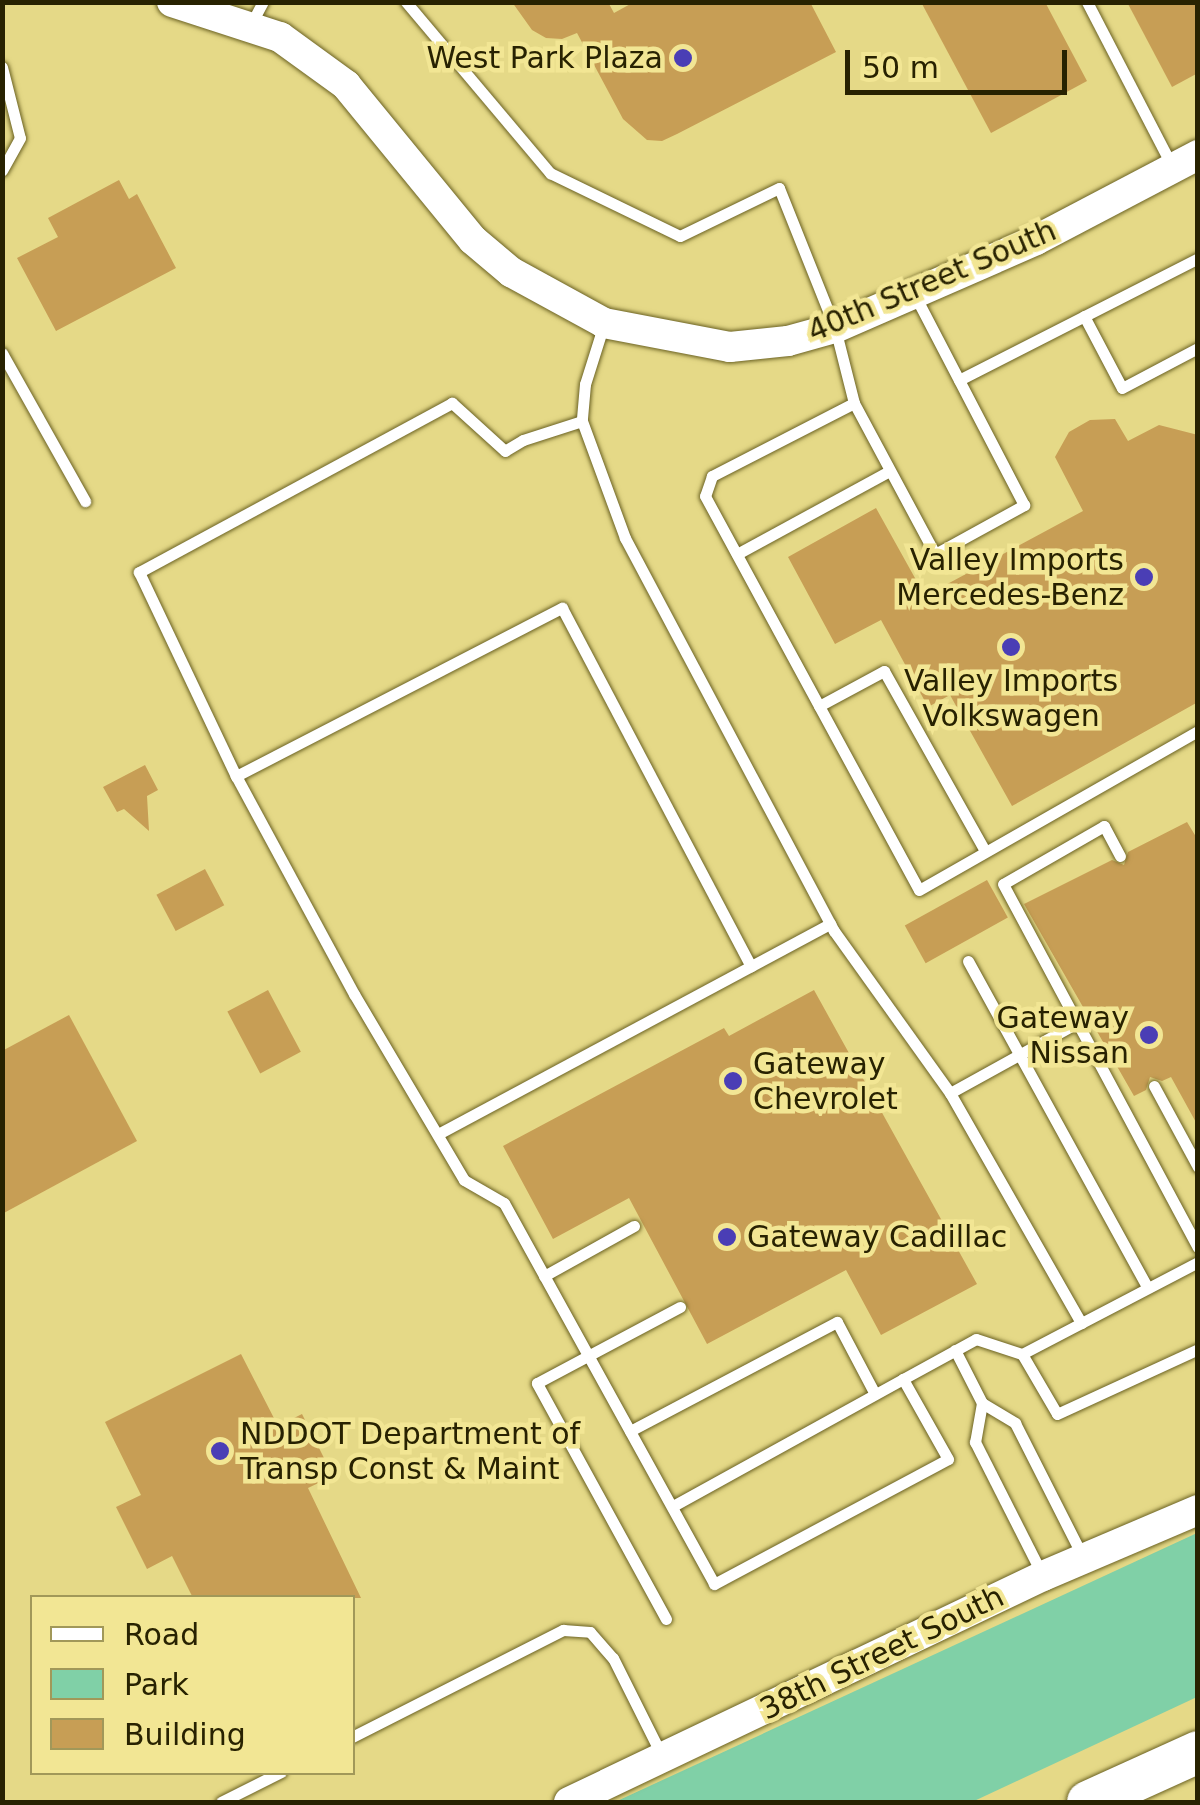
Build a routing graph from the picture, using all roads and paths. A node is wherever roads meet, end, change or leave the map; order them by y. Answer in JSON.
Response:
{"nodes":[{"id":1,"x":406,"y":2,"type":"edge"},
{"id":2,"x":1087,"y":2,"type":"edge"},
{"id":3,"x":183,"y":3,"type":"edge"},
{"id":4,"x":257,"y":14,"type":"edge"},
{"id":5,"x":2,"y":67,"type":"edge"},
{"id":6,"x":1185,"y":162,"type":"edge"},
{"id":7,"x":2,"y":170,"type":"edge"},
{"id":8,"x":1198,"y":258,"type":"edge"},
{"id":9,"x":914,"y":294,"type":"junction"},
{"id":10,"x":1084,"y":316,"type":"junction"},
{"id":11,"x":604,"y":323,"type":"junction"},
{"id":12,"x":835,"y":328,"type":"junction"},
{"id":13,"x":1198,"y":348,"type":"edge"},
{"id":14,"x":2,"y":353,"type":"edge"},
{"id":15,"x":959,"y":380,"type":"junction"},
{"id":16,"x":854,"y":403,"type":"junction"},
{"id":17,"x":582,"y":421,"type":"junction"},
{"id":18,"x":890,"y":471,"type":"junction"},
{"id":19,"x":85,"y":500,"type":"dead end"},
{"id":20,"x":737,"y":554,"type":"junction"},
{"id":21,"x":819,"y":706,"type":"junction"},
{"id":22,"x":1198,"y":731,"type":"edge"},
{"id":23,"x":236,"y":776,"type":"junction"},
{"id":24,"x":985,"y":851,"type":"junction"},
{"id":25,"x":1120,"y":856,"type":"dead end"},
{"id":26,"x":830,"y":924,"type":"junction"},
{"id":27,"x":968,"y":962,"type":"dead end"},
{"id":28,"x":751,"y":966,"type":"junction"},
{"id":29,"x":1077,"y":1023,"type":"junction"},
{"id":30,"x":1020,"y":1055,"type":"junction"},
{"id":31,"x":1154,"y":1086,"type":"dead end"},
{"id":32,"x":950,"y":1093,"type":"junction"},
{"id":33,"x":438,"y":1134,"type":"junction"},
{"id":34,"x":1198,"y":1168,"type":"edge"},
{"id":35,"x":634,"y":1226,"type":"dead end"},
{"id":36,"x":1198,"y":1247,"type":"edge"},
{"id":37,"x":1198,"y":1262,"type":"edge"},
{"id":38,"x":544,"y":1276,"type":"junction"},
{"id":39,"x":1147,"y":1286,"type":"junction"},
{"id":40,"x":680,"y":1307,"type":"dead end"},
{"id":41,"x":1080,"y":1322,"type":"junction"},
{"id":42,"x":1198,"y":1349,"type":"edge"},
{"id":43,"x":955,"y":1350,"type":"junction"},
{"id":44,"x":1022,"y":1354,"type":"junction"},
{"id":45,"x":588,"y":1356,"type":"junction"},
{"id":46,"x":902,"y":1379,"type":"junction"},
{"id":47,"x":875,"y":1394,"type":"junction"},
{"id":48,"x":982,"y":1403,"type":"junction"},
{"id":49,"x":630,"y":1431,"type":"junction"},
{"id":50,"x":672,"y":1506,"type":"junction"},
{"id":51,"x":1198,"y":1510,"type":"edge"},
{"id":52,"x":1084,"y":1559,"type":"junction"},
{"id":53,"x":1043,"y":1576,"type":"junction"},
{"id":54,"x":666,"y":1619,"type":"dead end"},
{"id":55,"x":355,"y":1734,"type":"edge"},
{"id":56,"x":1198,"y":1752,"type":"edge"},
{"id":57,"x":663,"y":1758,"type":"junction"},
{"id":58,"x":275,"y":1775,"type":"edge"},
{"id":59,"x":220,"y":1802,"type":"edge"},
{"id":60,"x":569,"y":1802,"type":"edge"},
{"id":61,"x":1088,"y":1802,"type":"edge"}],
"edges":[{"from":1,"to":12,"type":"lane"},
{"from":2,"to":6,"type":"lane"},
{"from":3,"to":4,"type":"street","name":"40th Street South"},
{"from":4,"to":11,"type":"street","name":"40th Street South"},
{"from":5,"to":7,"type":"lane"},
{"from":6,"to":9,"type":"street","name":"40th Street South"},
{"from":8,"to":10,"type":"lane"},
{"from":9,"to":12,"type":"street","name":"40th Street South"},
{"from":9,"to":15,"type":"lane"},
{"from":10,"to":13,"type":"lane"},
{"from":10,"to":15,"type":"lane"},
{"from":11,"to":12,"type":"street","name":"40th Street South"},
{"from":11,"to":17,"type":"lane"},
{"from":12,"to":16,"type":"lane"},
{"from":14,"to":19,"type":"lane"},
{"from":15,"to":18,"type":"lane"},
{"from":16,"to":18,"type":"lane"},
{"from":16,"to":20,"type":"lane"},
{"from":17,"to":23,"type":"lane"},
{"from":17,"to":26,"type":"lane"},
{"from":18,"to":20,"type":"lane"},
{"from":20,"to":21,"type":"lane"},
{"from":21,"to":24,"type":"lane"},
{"from":21,"to":24,"type":"lane"},
{"from":22,"to":24,"type":"lane"},
{"from":23,"to":28,"type":"lane"},
{"from":23,"to":33,"type":"lane"},
{"from":25,"to":29,"type":"lane"},
{"from":26,"to":28,"type":"lane"},
{"from":26,"to":32,"type":"lane"},
{"from":27,"to":30,"type":"lane"},
{"from":28,"to":33,"type":"lane"},
{"from":29,"to":30,"type":"lane"},
{"from":29,"to":36,"type":"lane"},
{"from":30,"to":32,"type":"lane"},
{"from":30,"to":39,"type":"lane"},
{"from":31,"to":34,"type":"lane"},
{"from":32,"to":41,"type":"lane"},
{"from":33,"to":38,"type":"lane"},
{"from":35,"to":38,"type":"lane"},
{"from":37,"to":39,"type":"lane"},
{"from":38,"to":45,"type":"lane"},
{"from":39,"to":41,"type":"lane"},
{"from":40,"to":45,"type":"lane"},
{"from":41,"to":44,"type":"lane"},
{"from":42,"to":44,"type":"lane"},
{"from":43,"to":44,"type":"lane"},
{"from":43,"to":46,"type":"lane"},
{"from":43,"to":48,"type":"lane"},
{"from":45,"to":49,"type":"lane"},
{"from":45,"to":54,"type":"lane"},
{"from":46,"to":47,"type":"lane"},
{"from":46,"to":50,"type":"lane"},
{"from":47,"to":49,"type":"lane"},
{"from":47,"to":50,"type":"lane"},
{"from":48,"to":52,"type":"lane"},
{"from":48,"to":53,"type":"lane"},
{"from":49,"to":50,"type":"lane"},
{"from":51,"to":52,"type":"street","name":"38th Street South"},
{"from":52,"to":53,"type":"street","name":"38th Street South"},
{"from":53,"to":57,"type":"street","name":"38th Street South"},
{"from":55,"to":57,"type":"lane"},
{"from":56,"to":61,"type":"highway"},
{"from":57,"to":60,"type":"street","name":"38th Street South"},
{"from":58,"to":59,"type":"lane"}]}
